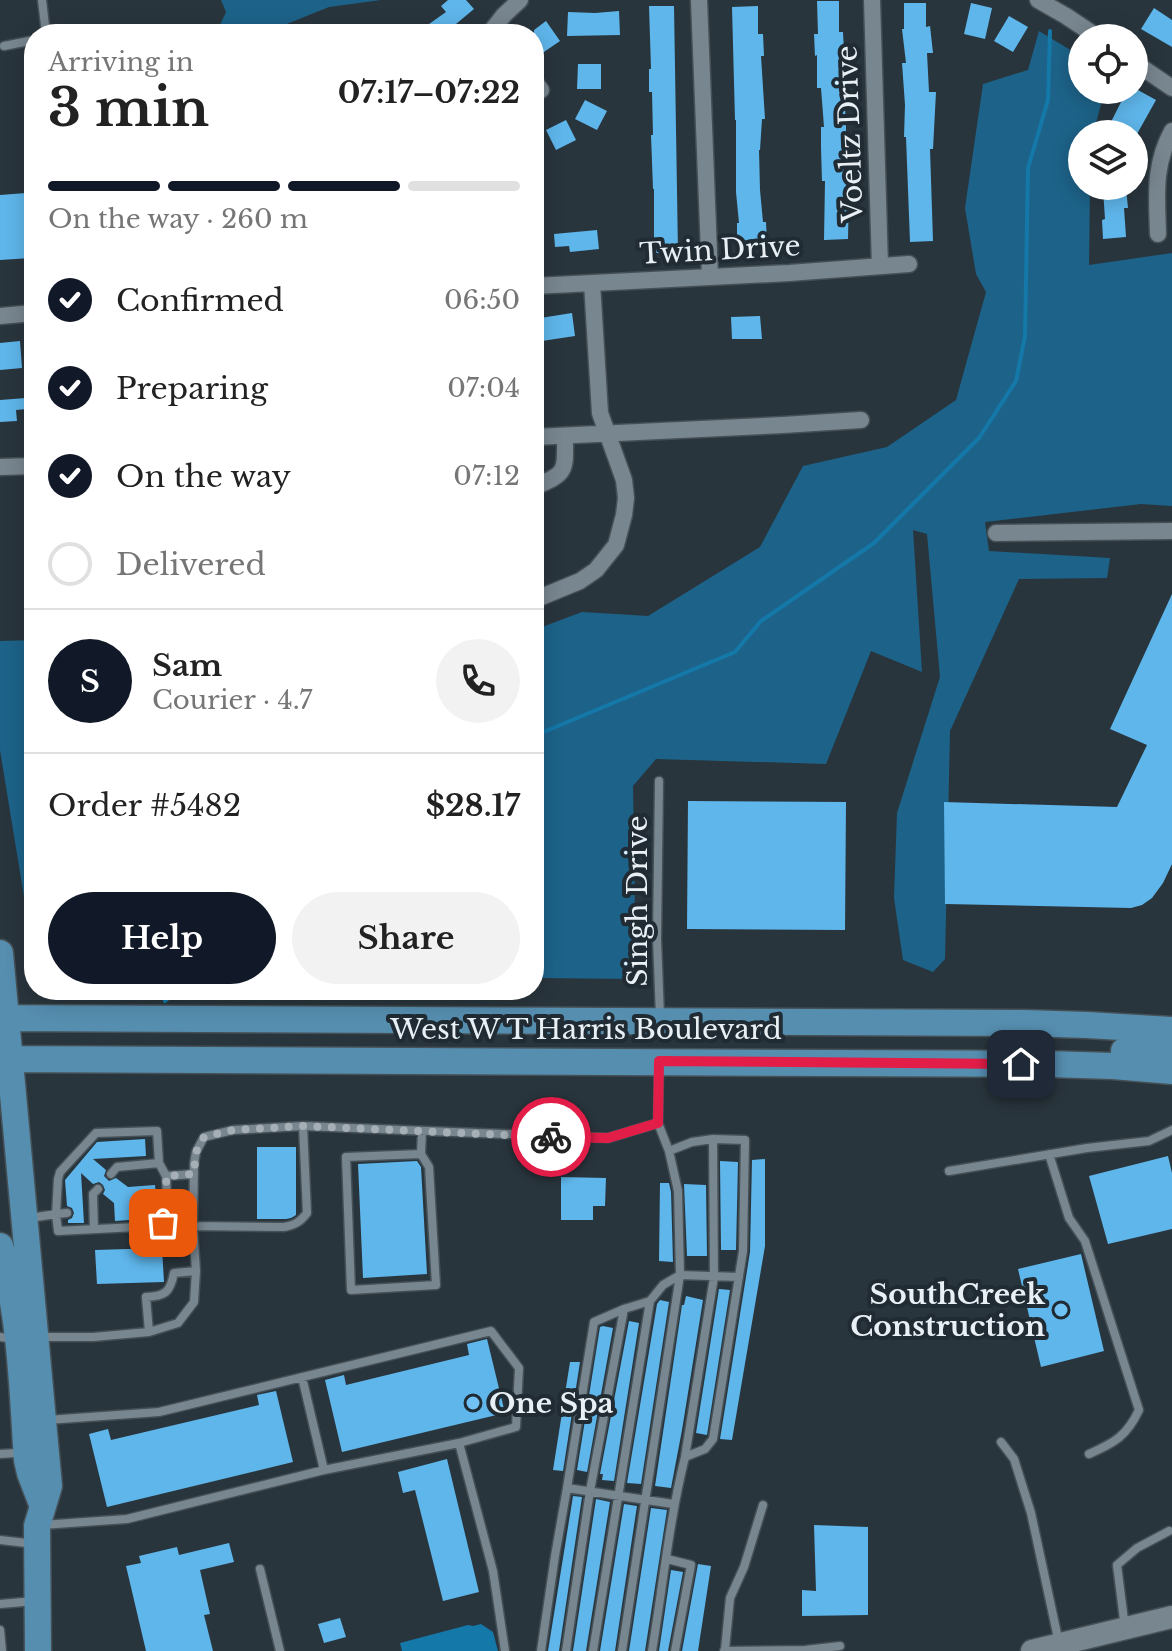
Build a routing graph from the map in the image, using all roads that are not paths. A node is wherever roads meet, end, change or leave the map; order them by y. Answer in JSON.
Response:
{"nodes":[{"id":1,"x":42,"y":0,"type":"edge"},
{"id":2,"x":520,"y":0,"type":"edge"},
{"id":3,"x":699,"y":0,"type":"edge"},
{"id":4,"x":872,"y":0,"type":"edge"},
{"id":5,"x":1038,"y":0,"type":"edge"},
{"id":6,"x":45,"y":24,"type":"edge"},
{"id":7,"x":497,"y":24,"type":"edge"},
{"id":8,"x":1078,"y":24,"type":"edge"},
{"id":9,"x":24,"y":42,"type":"edge"},
{"id":10,"x":4,"y":46,"type":"dead end"},
{"id":11,"x":1148,"y":72,"type":"edge"},
{"id":12,"x":1172,"y":88,"type":"edge"},
{"id":13,"x":1172,"y":131,"type":"edge"},
{"id":14,"x":1158,"y":234,"type":"dead end"},
{"id":15,"x":909,"y":264,"type":"dead end"},
{"id":16,"x":880,"y":266,"type":"junction"},
{"id":17,"x":710,"y":277,"type":"junction"},
{"id":18,"x":592,"y":283,"type":"junction"},
{"id":19,"x":544,"y":285,"type":"edge"},
{"id":20,"x":24,"y":314,"type":"edge"},
{"id":21,"x":0,"y":316,"type":"edge"},
{"id":22,"x":861,"y":420,"type":"dead end"},
{"id":23,"x":606,"y":433,"type":"junction"},
{"id":24,"x":565,"y":436,"type":"junction"},
{"id":25,"x":544,"y":437,"type":"edge"},
{"id":26,"x":24,"y":466,"type":"edge"},
{"id":27,"x":0,"y":467,"type":"edge"},
{"id":28,"x":544,"y":483,"type":"edge"},
{"id":29,"x":1172,"y":531,"type":"edge"},
{"id":30,"x":996,"y":533,"type":"dead end"},
{"id":31,"x":544,"y":596,"type":"edge"},
{"id":32,"x":659,"y":781,"type":"dead end"},
{"id":33,"x":0,"y":953,"type":"edge"},
{"id":34,"x":3,"y":1018,"type":"edge"},
{"id":35,"x":660,"y":1021,"type":"junction"},
{"id":36,"x":1172,"y":1030,"type":"edge"},
{"id":37,"x":1172,"y":1052,"type":"edge"},
{"id":38,"x":5,"y":1059,"type":"edge"},
{"id":39,"x":659,"y":1061,"type":"junction"},
{"id":40,"x":941,"y":1064,"type":"junction"},
{"id":41,"x":1172,"y":1071,"type":"edge"},
{"id":42,"x":658,"y":1123,"type":"junction"},
{"id":43,"x":303,"y":1126,"type":"junction"},
{"id":44,"x":1172,"y":1130,"type":"edge"},
{"id":45,"x":422,"y":1131,"type":"junction"},
{"id":46,"x":713,"y":1139,"type":"junction"},
{"id":47,"x":669,"y":1151,"type":"junction"},
{"id":48,"x":421,"y":1154,"type":"junction"},
{"id":49,"x":1049,"y":1154,"type":"junction"},
{"id":50,"x":159,"y":1163,"type":"junction"},
{"id":51,"x":113,"y":1166,"type":"dead end"},
{"id":52,"x":949,"y":1171,"type":"dead end"},
{"id":53,"x":194,"y":1174,"type":"junction"},
{"id":54,"x":166,"y":1176,"type":"junction"},
{"id":55,"x":83,"y":1190,"type":"dead end"},
{"id":56,"x":94,"y":1211,"type":"junction"},
{"id":57,"x":83,"y":1212,"type":"dead end"},
{"id":58,"x":67,"y":1213,"type":"dead end"},
{"id":59,"x":56,"y":1214,"type":"junction"},
{"id":60,"x":25,"y":1219,"type":"junction"},
{"id":61,"x":193,"y":1226,"type":"junction"},
{"id":62,"x":94,"y":1229,"type":"junction"},
{"id":63,"x":0,"y":1246,"type":"edge"},
{"id":64,"x":196,"y":1271,"type":"junction"},
{"id":65,"x":0,"y":1272,"type":"edge"},
{"id":66,"x":680,"y":1275,"type":"junction"},
{"id":67,"x":714,"y":1277,"type":"junction"},
{"id":68,"x":739,"y":1277,"type":"junction"},
{"id":69,"x":650,"y":1301,"type":"junction"},
{"id":70,"x":624,"y":1309,"type":"junction"},
{"id":71,"x":149,"y":1332,"type":"junction"},
{"id":72,"x":15,"y":1338,"type":"edge"},
{"id":73,"x":302,"y":1377,"type":"junction"},
{"id":74,"x":34,"y":1420,"type":"junction"},
{"id":75,"x":1001,"y":1442,"type":"dead end"},
{"id":76,"x":459,"y":1443,"type":"junction"},
{"id":77,"x":8,"y":1453,"type":"edge"},
{"id":78,"x":1089,"y":1454,"type":"dead end"},
{"id":79,"x":685,"y":1457,"type":"junction"},
{"id":80,"x":324,"y":1470,"type":"junction"},
{"id":81,"x":567,"y":1488,"type":"junction"},
{"id":82,"x":590,"y":1491,"type":"junction"},
{"id":83,"x":617,"y":1496,"type":"junction"},
{"id":84,"x":645,"y":1501,"type":"junction"},
{"id":85,"x":673,"y":1504,"type":"junction"},
{"id":86,"x":763,"y":1505,"type":"dead end"},
{"id":87,"x":39,"y":1526,"type":"junction"},
{"id":88,"x":1169,"y":1531,"type":"dead end"},
{"id":89,"x":0,"y":1540,"type":"edge"},
{"id":90,"x":667,"y":1559,"type":"junction"},
{"id":91,"x":260,"y":1569,"type":"dead end"},
{"id":92,"x":38,"y":1601,"type":"junction"},
{"id":93,"x":0,"y":1604,"type":"edge"},
{"id":94,"x":1172,"y":1617,"type":"edge"},
{"id":95,"x":1125,"y":1628,"type":"junction"},
{"id":96,"x":0,"y":1630,"type":"edge"},
{"id":97,"x":1059,"y":1644,"type":"junction"},
{"id":98,"x":840,"y":1646,"type":"dead end"},
{"id":99,"x":2,"y":1651,"type":"edge"},
{"id":100,"x":38,"y":1651,"type":"edge"},
{"id":101,"x":280,"y":1651,"type":"edge"},
{"id":102,"x":505,"y":1651,"type":"edge"},
{"id":103,"x":541,"y":1651,"type":"edge"},
{"id":104,"x":566,"y":1651,"type":"edge"},
{"id":105,"x":593,"y":1651,"type":"edge"},
{"id":106,"x":622,"y":1651,"type":"edge"},
{"id":107,"x":652,"y":1651,"type":"edge"},
{"id":108,"x":675,"y":1651,"type":"edge"},
{"id":109,"x":724,"y":1651,"type":"edge"},
{"id":110,"x":1032,"y":1651,"type":"edge"}],
"edges":[{"from":1,"to":6,"type":"lane"},
{"from":2,"to":7,"type":"street"},
{"from":3,"to":17,"type":"street"},
{"from":4,"to":16,"type":"street","name":"Voeltz Drive"},
{"from":5,"to":8,"type":"street"},
{"from":9,"to":10,"type":"lane"},
{"from":11,"to":12,"type":"street"},
{"from":13,"to":14,"type":"street"},
{"from":15,"to":16,"type":"street","name":"Twin Drive"},
{"from":16,"to":17,"type":"street","name":"Twin Drive"},
{"from":17,"to":18,"type":"street","name":"Twin Drive"},
{"from":18,"to":19,"type":"street","name":"Twin Drive"},
{"from":18,"to":23,"type":"street"},
{"from":20,"to":21,"type":"street"},
{"from":22,"to":23,"type":"street"},
{"from":23,"to":24,"type":"street"},
{"from":23,"to":31,"type":"street"},
{"from":24,"to":25,"type":"street"},
{"from":24,"to":28,"type":"street"},
{"from":26,"to":27,"type":"street"},
{"from":29,"to":30,"type":"street"},
{"from":32,"to":35,"type":"lane","name":"Singh Drive"},
{"from":33,"to":34,"type":"main road"},
{"from":34,"to":35,"type":"main road","name":"West W T Harris Boulevard"},
{"from":34,"to":38,"type":"main road"},
{"from":35,"to":36,"type":"main road","name":"West W T Harris Boulevard"},
{"from":37,"to":40,"type":"main road"},
{"from":38,"to":39,"type":"main road","name":"West W T Harris Boulevard"},
{"from":38,"to":60,"type":"main road"},
{"from":39,"to":40,"type":"main road","name":"West W T Harris Boulevard"},
{"from":39,"to":42,"type":"lane"},
{"from":40,"to":41,"type":"main road","name":"West W T Harris Boulevard"},
{"from":42,"to":45,"type":"lane"},
{"from":42,"to":47,"type":"lane"},
{"from":43,"to":45,"type":"lane"},
{"from":43,"to":53,"type":"lane"},
{"from":43,"to":61,"type":"lane"},
{"from":44,"to":49,"type":"lane"},
{"from":45,"to":48,"type":"lane"},
{"from":46,"to":47,"type":"lane"},
{"from":46,"to":67,"type":"lane"},
{"from":46,"to":68,"type":"lane"},
{"from":47,"to":66,"type":"lane"},
{"from":48,"to":48,"type":"lane"},
{"from":49,"to":52,"type":"lane"},
{"from":49,"to":78,"type":"lane"},
{"from":50,"to":51,"type":"lane"},
{"from":50,"to":54,"type":"lane"},
{"from":50,"to":59,"type":"lane"},
{"from":53,"to":54,"type":"lane"},
{"from":53,"to":61,"type":"lane"},
{"from":54,"to":62,"type":"lane"},
{"from":55,"to":56,"type":"lane"},
{"from":56,"to":57,"type":"lane"},
{"from":56,"to":62,"type":"lane"},
{"from":58,"to":59,"type":"lane"},
{"from":59,"to":60,"type":"lane"},
{"from":59,"to":62,"type":"lane"},
{"from":60,"to":72,"type":"main road"},
{"from":61,"to":64,"type":"lane"},
{"from":63,"to":72,"type":"main road"},
{"from":64,"to":71,"type":"lane"},
{"from":64,"to":71,"type":"lane"},
{"from":65,"to":72,"type":"main road"},
{"from":66,"to":67,"type":"lane"},
{"from":66,"to":69,"type":"lane"},
{"from":66,"to":84,"type":"lane"},
{"from":67,"to":68,"type":"lane"},
{"from":67,"to":79,"type":"lane"},
{"from":68,"to":79,"type":"lane"},
{"from":69,"to":70,"type":"lane"},
{"from":69,"to":83,"type":"lane"},
{"from":70,"to":81,"type":"lane"},
{"from":70,"to":82,"type":"lane"},
{"from":71,"to":72,"type":"lane"},
{"from":72,"to":74,"type":"main road"},
{"from":72,"to":77,"type":"main road"},
{"from":73,"to":74,"type":"lane"},
{"from":73,"to":76,"type":"lane"},
{"from":73,"to":80,"type":"lane"},
{"from":74,"to":87,"type":"main road"},
{"from":75,"to":97,"type":"lane"},
{"from":76,"to":80,"type":"lane"},
{"from":76,"to":102,"type":"lane"},
{"from":77,"to":87,"type":"main road"},
{"from":79,"to":85,"type":"lane"},
{"from":80,"to":87,"type":"lane"},
{"from":81,"to":82,"type":"lane"},
{"from":81,"to":103,"type":"lane"},
{"from":82,"to":83,"type":"lane"},
{"from":82,"to":104,"type":"lane"},
{"from":83,"to":84,"type":"lane"},
{"from":83,"to":105,"type":"lane"},
{"from":84,"to":85,"type":"lane"},
{"from":84,"to":106,"type":"lane"},
{"from":85,"to":90,"type":"lane"},
{"from":86,"to":109,"type":"lane"},
{"from":87,"to":89,"type":"lane"},
{"from":87,"to":92,"type":"main road"},
{"from":88,"to":95,"type":"lane"},
{"from":90,"to":107,"type":"lane"},
{"from":90,"to":108,"type":"lane"},
{"from":91,"to":101,"type":"lane"},
{"from":92,"to":93,"type":"lane"},
{"from":92,"to":100,"type":"main road"},
{"from":94,"to":95,"type":"main road"},
{"from":95,"to":97,"type":"main road"},
{"from":96,"to":99,"type":"lane"},
{"from":97,"to":110,"type":"main road"},
{"from":98,"to":109,"type":"lane"}]}
